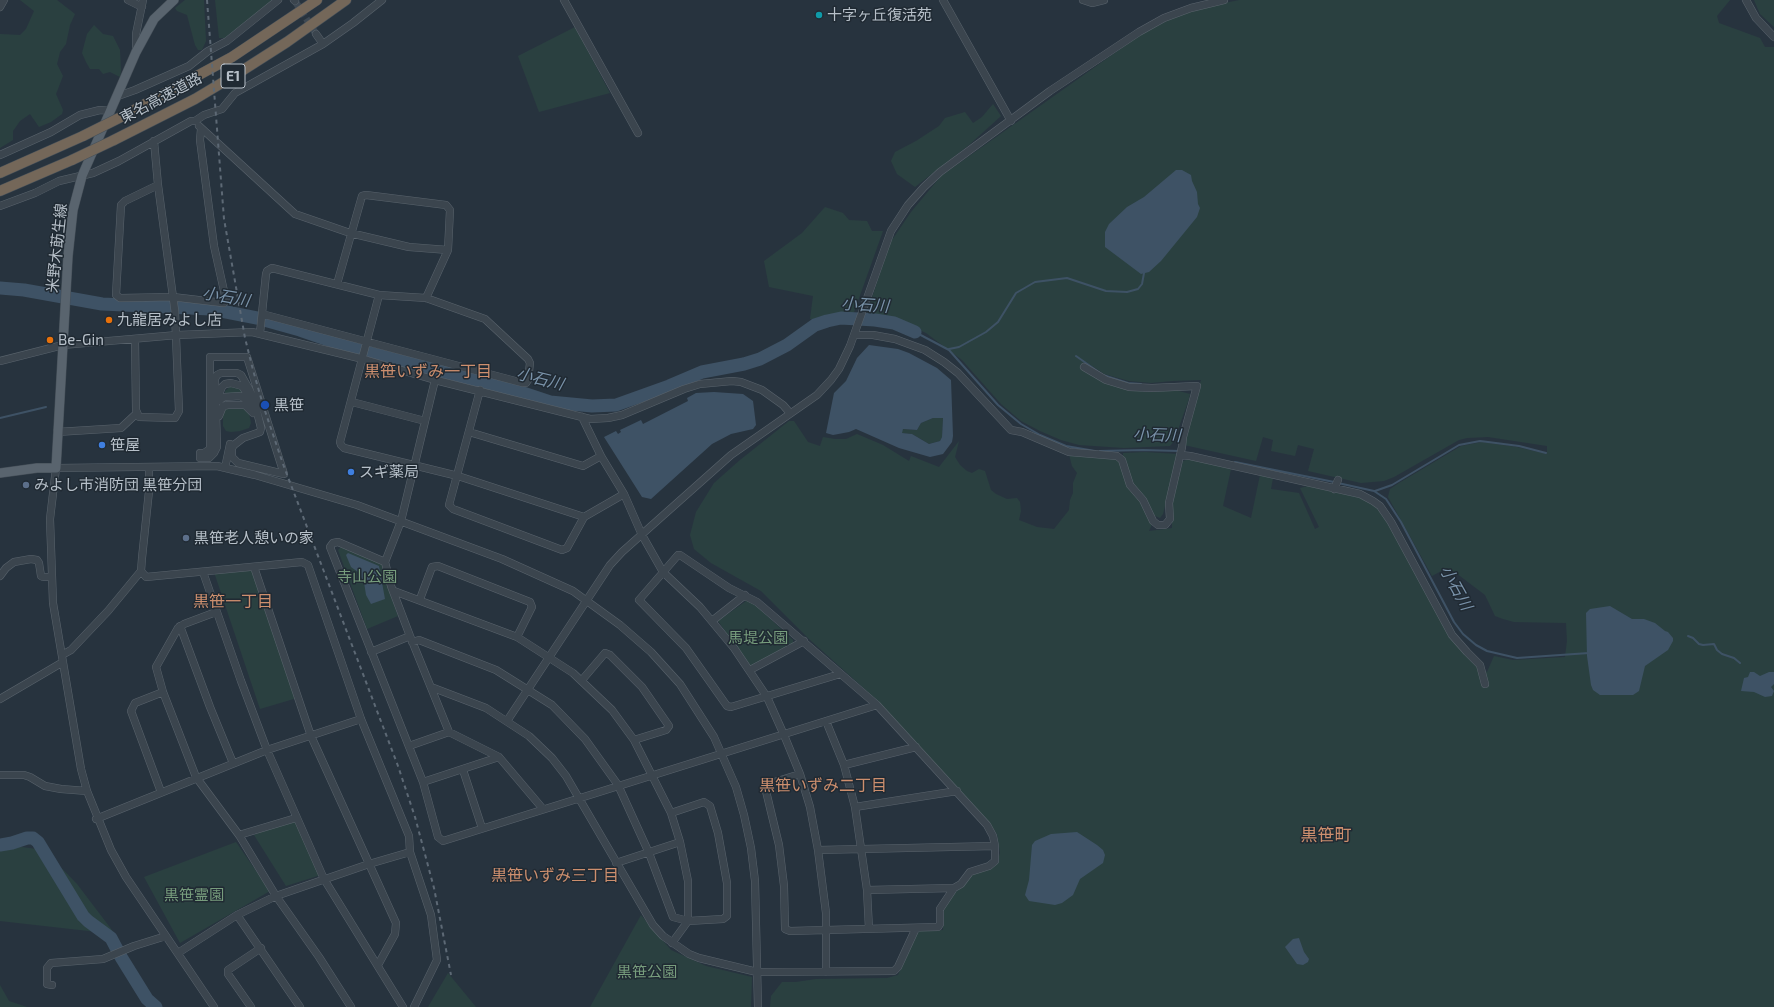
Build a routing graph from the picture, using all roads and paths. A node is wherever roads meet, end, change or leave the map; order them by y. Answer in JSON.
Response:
{"nodes":[{"id":1,"x":4,"y":0,"type":"edge"},
{"id":2,"x":128,"y":0,"type":"edge"},
{"id":3,"x":174,"y":0,"type":"edge"},
{"id":4,"x":278,"y":0,"type":"edge"},
{"id":5,"x":316,"y":0,"type":"edge"},
{"id":6,"x":346,"y":0,"type":"edge"},
{"id":7,"x":382,"y":0,"type":"edge"},
{"id":8,"x":564,"y":0,"type":"edge"},
{"id":9,"x":943,"y":0,"type":"edge"},
{"id":10,"x":1084,"y":0,"type":"edge"},
{"id":11,"x":1104,"y":0,"type":"edge"},
{"id":12,"x":1224,"y":0,"type":"edge"},
{"id":13,"x":1746,"y":0,"type":"edge"},
{"id":14,"x":143,"y":3,"type":"edge"},
{"id":15,"x":0,"y":7,"type":"edge"},
{"id":16,"x":316,"y":34,"type":"tunnel mouth"},
{"id":17,"x":1774,"y":37,"type":"edge"},
{"id":18,"x":323,"y":44,"type":"junction"},
{"id":19,"x":136,"y":52,"type":"junction"},
{"id":20,"x":118,"y":96,"type":"junction"},
{"id":21,"x":111,"y":110,"type":"junction"},
{"id":22,"x":195,"y":121,"type":"junction"},
{"id":23,"x":1011,"y":121,"type":"junction"},
{"id":24,"x":201,"y":129,"type":"junction"},
{"id":25,"x":638,"y":132,"type":"dead end"},
{"id":26,"x":154,"y":141,"type":"junction"},
{"id":27,"x":0,"y":155,"type":"edge"},
{"id":28,"x":0,"y":173,"type":"edge"},
{"id":29,"x":82,"y":176,"type":"junction"},
{"id":30,"x":158,"y":185,"type":"junction"},
{"id":31,"x":0,"y":191,"type":"edge"},
{"id":32,"x":0,"y":206,"type":"edge"},
{"id":33,"x":350,"y":233,"type":"junction"},
{"id":34,"x":448,"y":250,"type":"junction"},
{"id":35,"x":336,"y":284,"type":"junction"},
{"id":36,"x":379,"y":295,"type":"junction"},
{"id":37,"x":173,"y":298,"type":"junction"},
{"id":38,"x":426,"y":298,"type":"junction"},
{"id":39,"x":262,"y":315,"type":"junction"},
{"id":40,"x":261,"y":330,"type":"junction"},
{"id":41,"x":177,"y":335,"type":"junction"},
{"id":42,"x":854,"y":335,"type":"junction"},
{"id":43,"x":135,"y":339,"type":"junction"},
{"id":44,"x":367,"y":343,"type":"junction"},
{"id":45,"x":63,"y":345,"type":"junction"},
{"id":46,"x":364,"y":357,"type":"junction"},
{"id":47,"x":0,"y":361,"type":"edge"},
{"id":48,"x":1084,"y":367,"type":"dead end"},
{"id":49,"x":435,"y":380,"type":"junction"},
{"id":50,"x":480,"y":390,"type":"junction"},
{"id":51,"x":217,"y":399,"type":"junction"},
{"id":52,"x":250,"y":401,"type":"junction"},
{"id":53,"x":352,"y":402,"type":"junction"},
{"id":54,"x":137,"y":413,"type":"junction"},
{"id":55,"x":253,"y":413,"type":"junction"},
{"id":56,"x":790,"y":413,"type":"junction"},
{"id":57,"x":219,"y":416,"type":"junction"},
{"id":58,"x":582,"y":417,"type":"junction"},
{"id":59,"x":425,"y":421,"type":"junction"},
{"id":60,"x":57,"y":432,"type":"junction"},
{"id":61,"x":469,"y":432,"type":"junction"},
{"id":62,"x":1181,"y":452,"type":"junction"},
{"id":63,"x":601,"y":456,"type":"junction"},
{"id":64,"x":413,"y":465,"type":"junction"},
{"id":65,"x":217,"y":466,"type":"junction"},
{"id":66,"x":56,"y":468,"type":"junction"},
{"id":67,"x":149,"y":468,"type":"junction"},
{"id":68,"x":226,"y":468,"type":"junction"},
{"id":69,"x":0,"y":473,"type":"edge"},
{"id":70,"x":458,"y":476,"type":"junction"},
{"id":71,"x":624,"y":494,"type":"junction"},
{"id":72,"x":584,"y":517,"type":"junction"},
{"id":73,"x":401,"y":522,"type":"junction"},
{"id":74,"x":642,"y":535,"type":"junction"},
{"id":75,"x":386,"y":562,"type":"junction"},
{"id":76,"x":254,"y":567,"type":"junction"},
{"id":77,"x":141,"y":571,"type":"junction"},
{"id":78,"x":202,"y":572,"type":"junction"},
{"id":79,"x":663,"y":572,"type":"junction"},
{"id":80,"x":0,"y":576,"type":"edge"},
{"id":81,"x":52,"y":577,"type":"junction"},
{"id":82,"x":394,"y":591,"type":"junction"},
{"id":83,"x":745,"y":595,"type":"junction"},
{"id":84,"x":420,"y":599,"type":"junction"},
{"id":85,"x":587,"y":600,"type":"junction"},
{"id":86,"x":216,"y":612,"type":"junction"},
{"id":87,"x":712,"y":620,"type":"junction"},
{"id":88,"x":180,"y":626,"type":"junction"},
{"id":89,"x":517,"y":637,"type":"junction"},
{"id":90,"x":411,"y":639,"type":"junction"},
{"id":91,"x":804,"y":641,"type":"junction"},
{"id":92,"x":371,"y":652,"type":"junction"},
{"id":93,"x":550,"y":657,"type":"junction"},
{"id":94,"x":63,"y":658,"type":"junction"},
{"id":95,"x":750,"y":670,"type":"junction"},
{"id":96,"x":840,"y":674,"type":"junction"},
{"id":97,"x":582,"y":680,"type":"junction"},
{"id":98,"x":1486,"y":684,"type":"dead end"},
{"id":99,"x":431,"y":687,"type":"junction"},
{"id":100,"x":528,"y":690,"type":"junction"},
{"id":101,"x":163,"y":692,"type":"junction"},
{"id":102,"x":767,"y":697,"type":"junction"},
{"id":103,"x":0,"y":699,"type":"edge"},
{"id":104,"x":877,"y":705,"type":"junction"},
{"id":105,"x":361,"y":719,"type":"junction"},
{"id":106,"x":508,"y":721,"type":"junction"},
{"id":107,"x":826,"y":721,"type":"junction"},
{"id":108,"x":449,"y":732,"type":"junction"},
{"id":109,"x":784,"y":735,"type":"junction"},
{"id":110,"x":311,"y":736,"type":"junction"},
{"id":111,"x":634,"y":740,"type":"junction"},
{"id":112,"x":408,"y":746,"type":"junction"},
{"id":113,"x":916,"y":747,"type":"junction"},
{"id":114,"x":267,"y":750,"type":"junction"},
{"id":115,"x":721,"y":754,"type":"junction"},
{"id":116,"x":499,"y":757,"type":"junction"},
{"id":117,"x":232,"y":764,"type":"junction"},
{"id":118,"x":844,"y":765,"type":"junction"},
{"id":119,"x":463,"y":770,"type":"junction"},
{"id":120,"x":800,"y":774,"type":"junction"},
{"id":121,"x":0,"y":775,"type":"edge"},
{"id":122,"x":652,"y":775,"type":"junction"},
{"id":123,"x":196,"y":778,"type":"junction"},
{"id":124,"x":423,"y":782,"type":"junction"},
{"id":125,"x":618,"y":785,"type":"junction"},
{"id":126,"x":87,"y":791,"type":"junction"},
{"id":127,"x":957,"y":791,"type":"junction"},
{"id":128,"x":161,"y":792,"type":"junction"},
{"id":129,"x":578,"y":798,"type":"junction"},
{"id":130,"x":855,"y":807,"type":"junction"},
{"id":131,"x":543,"y":809,"type":"junction"},
{"id":132,"x":671,"y":813,"type":"junction"},
{"id":133,"x":296,"y":818,"type":"junction"},
{"id":134,"x":96,"y":819,"type":"junction"},
{"id":135,"x":482,"y":828,"type":"junction"},
{"id":136,"x":239,"y":835,"type":"junction"},
{"id":137,"x":680,"y":842,"type":"junction"},
{"id":138,"x":996,"y":846,"type":"junction"},
{"id":139,"x":862,"y":849,"type":"junction"},
{"id":140,"x":818,"y":850,"type":"junction"},
{"id":141,"x":410,"y":852,"type":"junction"},
{"id":142,"x":649,"y":853,"type":"junction"},
{"id":143,"x":616,"y":863,"type":"junction"},
{"id":144,"x":369,"y":864,"type":"junction"},
{"id":145,"x":324,"y":879,"type":"junction"},
{"id":146,"x":954,"y":888,"type":"junction"},
{"id":147,"x":867,"y":890,"type":"junction"},
{"id":148,"x":276,"y":896,"type":"junction"},
{"id":149,"x":237,"y":914,"type":"junction"},
{"id":150,"x":688,"y":921,"type":"junction"},
{"id":151,"x":916,"y":928,"type":"junction"},
{"id":152,"x":869,"y":929,"type":"junction"},
{"id":153,"x":826,"y":930,"type":"junction"},
{"id":154,"x":166,"y":936,"type":"junction"},
{"id":155,"x":672,"y":943,"type":"junction"},
{"id":156,"x":260,"y":948,"type":"junction"},
{"id":157,"x":178,"y":953,"type":"junction"},
{"id":158,"x":378,"y":965,"type":"junction"},
{"id":159,"x":757,"y":972,"type":"junction"},
{"id":160,"x":826,"y":972,"type":"junction"},
{"id":161,"x":52,"y":985,"type":"dead end"},
{"id":162,"x":214,"y":1007,"type":"edge"},
{"id":163,"x":251,"y":1007,"type":"edge"},
{"id":164,"x":300,"y":1007,"type":"edge"},
{"id":165,"x":351,"y":1007,"type":"edge"},
{"id":166,"x":403,"y":1007,"type":"edge"},
{"id":167,"x":414,"y":1007,"type":"edge"},
{"id":168,"x":758,"y":1007,"type":"edge"}],
"edges":[{"from":1,"to":15,"type":"street"},
{"from":2,"to":14,"type":"street"},
{"from":3,"to":19,"type":"main road","name":"米野木莇生線"},
{"from":4,"to":20,"type":"street"},
{"from":5,"to":28,"type":"highway","name":"東名高速道路","number":"E1","bridge":true},
{"from":6,"to":31,"type":"highway","name":"東名高速道路","number":"E1","bridge":true},
{"from":7,"to":18,"type":"street"},
{"from":8,"to":25,"type":"street"},
{"from":9,"to":23,"type":"street"},
{"from":10,"to":11,"type":"street"},
{"from":12,"to":23,"type":"street"},
{"from":13,"to":17,"type":"street"},
{"from":14,"to":19,"type":"street"},
{"from":16,"to":18,"type":"street"},
{"from":18,"to":22,"type":"street"},
{"from":19,"to":20,"type":"main road","name":"米野木莇生線"},
{"from":20,"to":21,"type":"main road","name":"米野木莇生線"},
{"from":21,"to":27,"type":"street"},
{"from":21,"to":29,"type":"main road","name":"米野木莇生線"},
{"from":22,"to":24,"type":"street"},
{"from":22,"to":26,"type":"street"},
{"from":23,"to":42,"type":"street"},
{"from":24,"to":33,"type":"street"},
{"from":24,"to":37,"type":"street"},
{"from":26,"to":29,"type":"street"},
{"from":26,"to":30,"type":"street"},
{"from":29,"to":32,"type":"street"},
{"from":29,"to":45,"type":"main road","name":"米野木莇生線"},
{"from":30,"to":37,"type":"street"},
{"from":30,"to":37,"type":"street"},
{"from":33,"to":34,"type":"street"},
{"from":33,"to":34,"type":"street"},
{"from":33,"to":35,"type":"street"},
{"from":34,"to":38,"type":"street"},
{"from":35,"to":36,"type":"street"},
{"from":35,"to":39,"type":"street"},
{"from":36,"to":38,"type":"street"},
{"from":36,"to":44,"type":"street"},
{"from":37,"to":41,"type":"street"},
{"from":38,"to":44,"type":"street"},
{"from":39,"to":40,"type":"street"},
{"from":39,"to":44,"type":"street"},
{"from":40,"to":41,"type":"street"},
{"from":40,"to":46,"type":"street"},
{"from":41,"to":43,"type":"street"},
{"from":41,"to":54,"type":"street"},
{"from":42,"to":56,"type":"street"},
{"from":42,"to":62,"type":"street"},
{"from":43,"to":45,"type":"street"},
{"from":43,"to":54,"type":"street"},
{"from":44,"to":46,"type":"street"},
{"from":45,"to":47,"type":"street"},
{"from":45,"to":60,"type":"main road","name":"米野木莇生線"},
{"from":46,"to":49,"type":"street"},
{"from":46,"to":53,"type":"street"},
{"from":48,"to":62,"type":"street"},
{"from":49,"to":50,"type":"street"},
{"from":49,"to":59,"type":"street"},
{"from":50,"to":58,"type":"street"},
{"from":50,"to":61,"type":"street"},
{"from":51,"to":51,"type":"street"},
{"from":51,"to":52,"type":"street"},
{"from":51,"to":52,"type":"street"},
{"from":51,"to":57,"type":"street"},
{"from":52,"to":55,"type":"street"},
{"from":53,"to":59,"type":"street"},
{"from":53,"to":64,"type":"street"},
{"from":54,"to":60,"type":"street"},
{"from":55,"to":57,"type":"street"},
{"from":55,"to":68,"type":"street"},
{"from":56,"to":58,"type":"street"},
{"from":56,"to":74,"type":"street"},
{"from":57,"to":65,"type":"street"},
{"from":58,"to":63,"type":"street"},
{"from":59,"to":64,"type":"street"},
{"from":60,"to":66,"type":"main road","name":"米野木莇生線"},
{"from":61,"to":63,"type":"street"},
{"from":61,"to":70,"type":"street"},
{"from":62,"to":98,"type":"street"},
{"from":63,"to":71,"type":"street"},
{"from":64,"to":70,"type":"street"},
{"from":64,"to":73,"type":"street"},
{"from":65,"to":67,"type":"street"},
{"from":65,"to":68,"type":"street"},
{"from":66,"to":67,"type":"street"},
{"from":66,"to":69,"type":"main road"},
{"from":66,"to":81,"type":"street"},
{"from":67,"to":77,"type":"street"},
{"from":68,"to":73,"type":"street"},
{"from":70,"to":72,"type":"street"},
{"from":70,"to":72,"type":"street"},
{"from":71,"to":72,"type":"street"},
{"from":71,"to":74,"type":"street"},
{"from":73,"to":75,"type":"street"},
{"from":73,"to":85,"type":"street"},
{"from":74,"to":79,"type":"street"},
{"from":74,"to":85,"type":"street"},
{"from":75,"to":82,"type":"street"},
{"from":75,"to":92,"type":"street"},
{"from":76,"to":78,"type":"street"},
{"from":76,"to":105,"type":"street"},
{"from":76,"to":110,"type":"street"},
{"from":77,"to":78,"type":"street"},
{"from":77,"to":94,"type":"street"},
{"from":78,"to":86,"type":"street"},
{"from":79,"to":83,"type":"street"},
{"from":79,"to":87,"type":"street"},
{"from":79,"to":102,"type":"street"},
{"from":80,"to":81,"type":"street"},
{"from":81,"to":94,"type":"street"},
{"from":82,"to":84,"type":"street"},
{"from":82,"to":90,"type":"street"},
{"from":83,"to":87,"type":"street"},
{"from":83,"to":91,"type":"street"},
{"from":84,"to":89,"type":"street"},
{"from":84,"to":89,"type":"street"},
{"from":85,"to":93,"type":"street"},
{"from":85,"to":115,"type":"street"},
{"from":86,"to":88,"type":"street"},
{"from":86,"to":114,"type":"street"},
{"from":87,"to":95,"type":"street"},
{"from":88,"to":101,"type":"street"},
{"from":88,"to":117,"type":"street"},
{"from":89,"to":93,"type":"street"},
{"from":90,"to":92,"type":"street"},
{"from":90,"to":99,"type":"street"},
{"from":90,"to":100,"type":"street"},
{"from":91,"to":95,"type":"street"},
{"from":91,"to":96,"type":"street"},
{"from":92,"to":112,"type":"street"},
{"from":93,"to":97,"type":"street"},
{"from":93,"to":100,"type":"street"},
{"from":94,"to":103,"type":"street"},
{"from":94,"to":126,"type":"street"},
{"from":95,"to":102,"type":"street"},
{"from":96,"to":102,"type":"street"},
{"from":96,"to":104,"type":"street"},
{"from":97,"to":111,"type":"street"},
{"from":97,"to":111,"type":"street"},
{"from":99,"to":106,"type":"street"},
{"from":99,"to":108,"type":"street"},
{"from":100,"to":106,"type":"street"},
{"from":100,"to":125,"type":"street"},
{"from":101,"to":123,"type":"street"},
{"from":101,"to":128,"type":"street"},
{"from":102,"to":109,"type":"street"},
{"from":104,"to":107,"type":"street"},
{"from":104,"to":113,"type":"street"},
{"from":105,"to":110,"type":"street"},
{"from":105,"to":141,"type":"street"},
{"from":106,"to":129,"type":"street"},
{"from":107,"to":109,"type":"street"},
{"from":107,"to":118,"type":"street"},
{"from":108,"to":112,"type":"street"},
{"from":108,"to":116,"type":"street"},
{"from":109,"to":115,"type":"street"},
{"from":109,"to":120,"type":"street"},
{"from":110,"to":114,"type":"street"},
{"from":110,"to":144,"type":"street"},
{"from":111,"to":122,"type":"street"},
{"from":112,"to":124,"type":"street"},
{"from":113,"to":118,"type":"street"},
{"from":113,"to":127,"type":"street"},
{"from":114,"to":117,"type":"street"},
{"from":114,"to":133,"type":"street"},
{"from":115,"to":122,"type":"street"},
{"from":115,"to":159,"type":"street"},
{"from":116,"to":119,"type":"street"},
{"from":116,"to":131,"type":"street"},
{"from":117,"to":123,"type":"street"},
{"from":118,"to":130,"type":"street"},
{"from":119,"to":124,"type":"street"},
{"from":119,"to":135,"type":"street"},
{"from":120,"to":140,"type":"street"},
{"from":120,"to":153,"type":"street"},
{"from":121,"to":126,"type":"street"},
{"from":122,"to":125,"type":"street"},
{"from":122,"to":132,"type":"street"},
{"from":123,"to":128,"type":"street"},
{"from":123,"to":136,"type":"street"},
{"from":124,"to":135,"type":"street"},
{"from":125,"to":129,"type":"street"},
{"from":125,"to":142,"type":"street"},
{"from":126,"to":134,"type":"street"},
{"from":127,"to":130,"type":"street"},
{"from":127,"to":138,"type":"street"},
{"from":128,"to":134,"type":"street"},
{"from":129,"to":131,"type":"street"},
{"from":129,"to":143,"type":"street"},
{"from":130,"to":139,"type":"street"},
{"from":131,"to":135,"type":"street"},
{"from":132,"to":137,"type":"street"},
{"from":132,"to":150,"type":"street"},
{"from":133,"to":136,"type":"street"},
{"from":133,"to":145,"type":"street"},
{"from":134,"to":154,"type":"street"},
{"from":136,"to":148,"type":"street"},
{"from":137,"to":142,"type":"street"},
{"from":137,"to":150,"type":"street"},
{"from":138,"to":139,"type":"street"},
{"from":138,"to":146,"type":"street"},
{"from":139,"to":140,"type":"street"},
{"from":139,"to":147,"type":"street"},
{"from":140,"to":153,"type":"street"},
{"from":141,"to":144,"type":"street"},
{"from":141,"to":167,"type":"street"},
{"from":142,"to":143,"type":"street"},
{"from":142,"to":150,"type":"street"},
{"from":143,"to":155,"type":"street"},
{"from":144,"to":145,"type":"street"},
{"from":144,"to":158,"type":"street"},
{"from":145,"to":148,"type":"street"},
{"from":145,"to":158,"type":"street"},
{"from":146,"to":147,"type":"street"},
{"from":146,"to":151,"type":"street"},
{"from":147,"to":152,"type":"street"},
{"from":148,"to":149,"type":"street"},
{"from":148,"to":165,"type":"street"},
{"from":149,"to":156,"type":"street"},
{"from":149,"to":157,"type":"street"},
{"from":150,"to":155,"type":"street"},
{"from":151,"to":152,"type":"street"},
{"from":151,"to":160,"type":"street"},
{"from":152,"to":153,"type":"street"},
{"from":153,"to":160,"type":"street"},
{"from":154,"to":157,"type":"street"},
{"from":154,"to":161,"type":"street"},
{"from":155,"to":159,"type":"street"},
{"from":156,"to":163,"type":"street"},
{"from":156,"to":164,"type":"street"},
{"from":157,"to":162,"type":"street"},
{"from":158,"to":166,"type":"street"},
{"from":159,"to":160,"type":"street"},
{"from":159,"to":168,"type":"street"}]}
